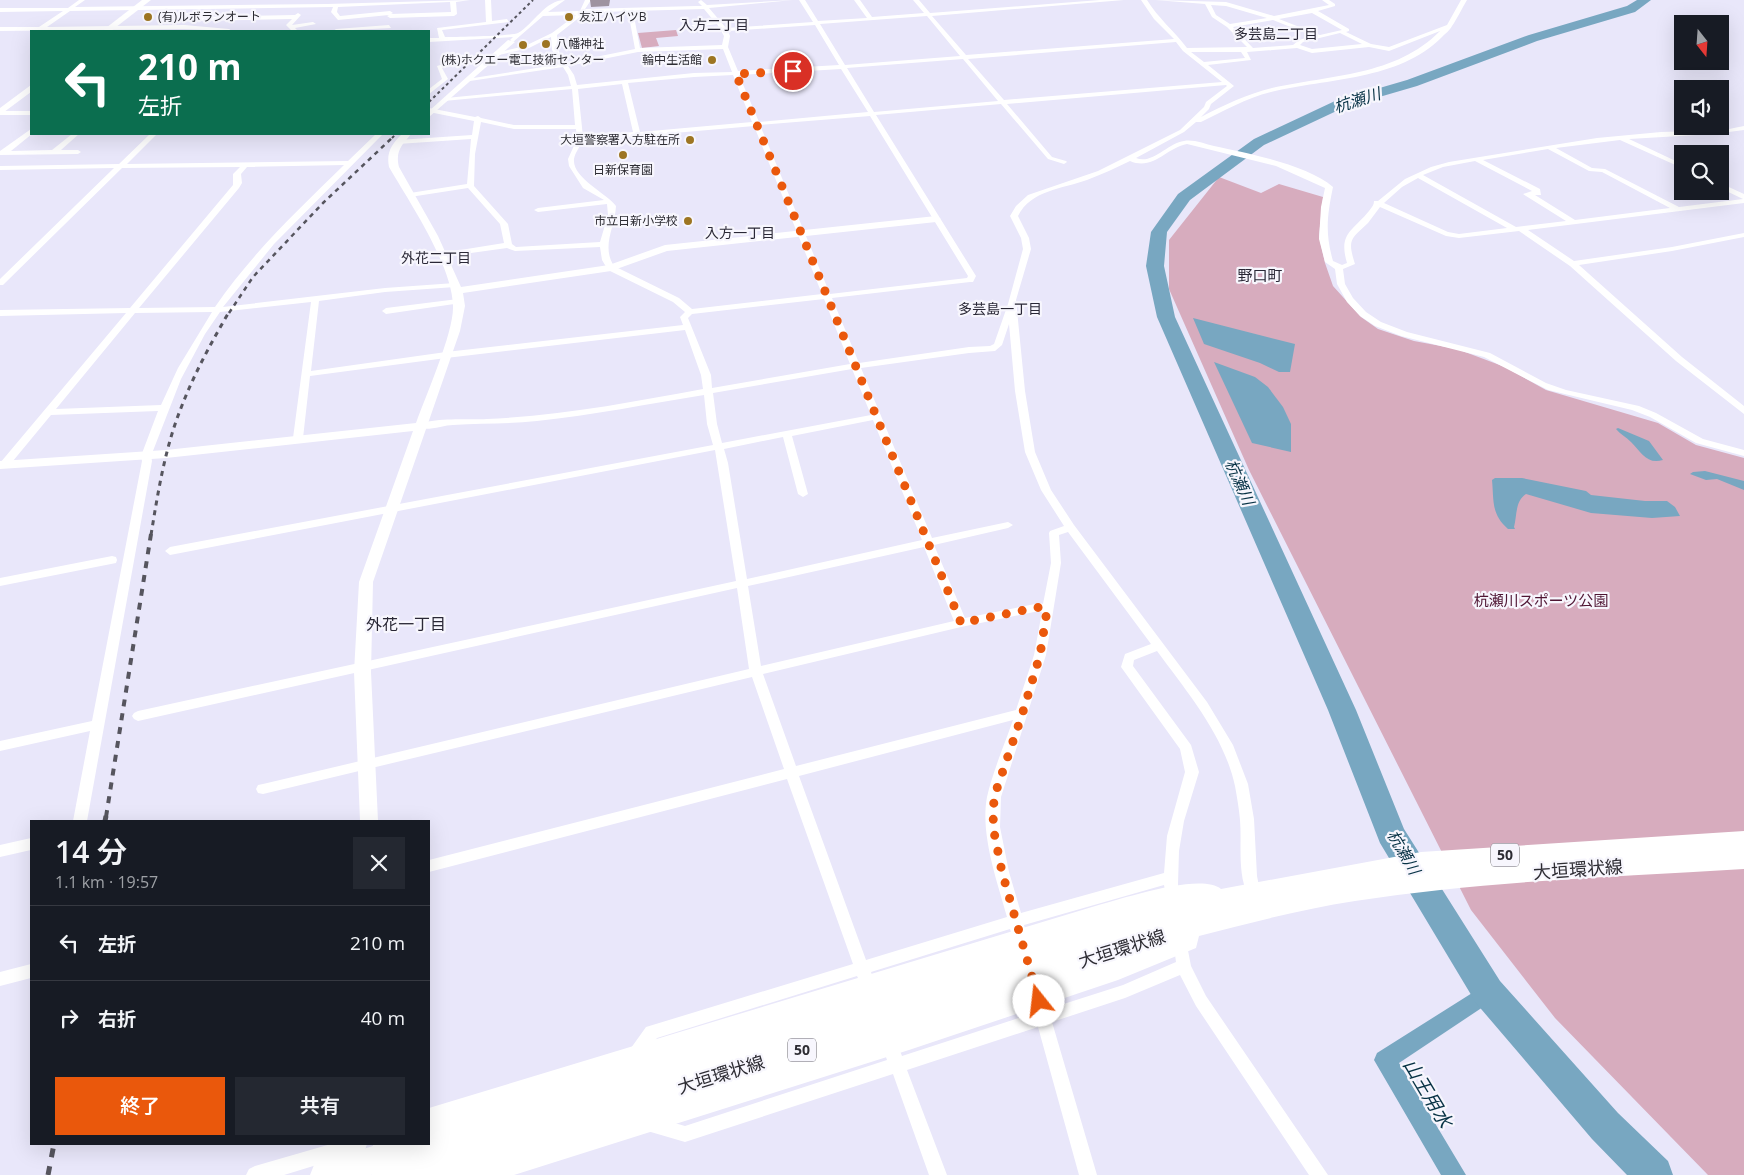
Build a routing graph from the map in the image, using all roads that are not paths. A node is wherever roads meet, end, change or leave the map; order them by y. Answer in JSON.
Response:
{"nodes":[{"id":1,"x":82,"y":0,"type":"edge"},
{"id":2,"x":147,"y":0,"type":"edge"},
{"id":3,"x":177,"y":0,"type":"edge"},
{"id":4,"x":280,"y":0,"type":"edge"},
{"id":5,"x":312,"y":0,"type":"edge"},
{"id":6,"x":467,"y":0,"type":"edge"},
{"id":7,"x":488,"y":0,"type":"edge"},
{"id":8,"x":562,"y":0,"type":"edge"},
{"id":9,"x":588,"y":0,"type":"edge"},
{"id":10,"x":699,"y":0,"type":"edge"},
{"id":11,"x":790,"y":0,"type":"edge"},
{"id":12,"x":802,"y":0,"type":"edge"},
{"id":13,"x":857,"y":0,"type":"edge"},
{"id":14,"x":916,"y":0,"type":"edge"},
{"id":15,"x":1121,"y":0,"type":"edge"},
{"id":16,"x":1144,"y":0,"type":"edge"},
{"id":17,"x":1158,"y":0,"type":"edge"},
{"id":18,"x":1325,"y":0,"type":"edge"},
{"id":19,"x":1464,"y":0,"type":"edge"},
{"id":20,"x":390,"y":1,"type":"edge"},
{"id":21,"x":453,"y":1,"type":"edge"},
{"id":22,"x":1219,"y":2,"type":"edge"},
{"id":23,"x":425,"y":3,"type":"edge"},
{"id":24,"x":1207,"y":3,"type":"junction"},
{"id":25,"x":52,"y":4,"type":"dead end"},
{"id":26,"x":306,"y":6,"type":"junction"},
{"id":27,"x":336,"y":6,"type":"junction"},
{"id":28,"x":704,"y":6,"type":"junction"},
{"id":29,"x":245,"y":7,"type":"junction"},
{"id":30,"x":273,"y":7,"type":"junction"},
{"id":31,"x":136,"y":8,"type":"junction"},
{"id":32,"x":168,"y":8,"type":"junction"},
{"id":33,"x":8,"y":9,"type":"junction"},
{"id":34,"x":17,"y":9,"type":"junction"},
{"id":35,"x":70,"y":9,"type":"junction"},
{"id":36,"x":0,"y":10,"type":"edge"},
{"id":37,"x":630,"y":10,"type":"junction"},
{"id":38,"x":1313,"y":11,"type":"junction"},
{"id":39,"x":582,"y":12,"type":"junction"},
{"id":40,"x":542,"y":14,"type":"junction"},
{"id":41,"x":927,"y":14,"type":"junction"},
{"id":42,"x":390,"y":15,"type":"junction"},
{"id":43,"x":0,"y":16,"type":"edge"},
{"id":44,"x":296,"y":17,"type":"junction"},
{"id":45,"x":233,"y":18,"type":"junction"},
{"id":46,"x":257,"y":18,"type":"junction"},
{"id":47,"x":870,"y":18,"type":"junction"},
{"id":48,"x":1273,"y":18,"type":"junction"},
{"id":49,"x":153,"y":19,"type":"dead end"},
{"id":50,"x":507,"y":21,"type":"dead end"},
{"id":51,"x":250,"y":22,"type":"dead end"},
{"id":52,"x":719,"y":22,"type":"junction"},
{"id":53,"x":310,"y":23,"type":"joint"},
{"id":54,"x":489,"y":23,"type":"junction"},
{"id":55,"x":815,"y":23,"type":"junction"},
{"id":56,"x":694,"y":25,"type":"dead end"},
{"id":57,"x":1229,"y":26,"type":"junction"},
{"id":58,"x":1450,"y":26,"type":"junction"},
{"id":59,"x":293,"y":27,"type":"edge"},
{"id":60,"x":142,"y":28,"type":"junction"},
{"id":61,"x":539,"y":28,"type":"dead end"},
{"id":62,"x":0,"y":29,"type":"edge"},
{"id":63,"x":40,"y":29,"type":"junction"},
{"id":64,"x":388,"y":29,"type":"edge"},
{"id":65,"x":108,"y":30,"type":"edge"},
{"id":66,"x":219,"y":30,"type":"joint"},
{"id":67,"x":317,"y":30,"type":"edge"},
{"id":68,"x":362,"y":30,"type":"edge"},
{"id":69,"x":524,"y":30,"type":"junction"},
{"id":70,"x":725,"y":30,"type":"junction"},
{"id":71,"x":1340,"y":32,"type":"junction"},
{"id":72,"x":554,"y":34,"type":"junction"},
{"id":73,"x":518,"y":35,"type":"junction"},
{"id":74,"x":1320,"y":37,"type":"junction"},
{"id":75,"x":430,"y":40,"type":"edge"},
{"id":76,"x":443,"y":40,"type":"junction"},
{"id":77,"x":1176,"y":40,"type":"junction"},
{"id":78,"x":512,"y":42,"type":"joint"},
{"id":79,"x":1369,"y":45,"type":"junction"},
{"id":80,"x":1296,"y":46,"type":"junction"},
{"id":81,"x":725,"y":47,"type":"junction"},
{"id":82,"x":638,"y":50,"type":"junction"},
{"id":83,"x":1185,"y":50,"type":"junction"},
{"id":84,"x":1246,"y":50,"type":"junction"},
{"id":85,"x":499,"y":54,"type":"junction"},
{"id":86,"x":963,"y":57,"type":"junction"},
{"id":87,"x":464,"y":60,"type":"dead end"},
{"id":88,"x":1202,"y":64,"type":"junction"},
{"id":89,"x":565,"y":65,"type":"junction"},
{"id":90,"x":843,"y":67,"type":"junction"},
{"id":91,"x":736,"y":74,"type":"junction"},
{"id":92,"x":470,"y":79,"type":"junction"},
{"id":93,"x":1227,"y":82,"type":"junction"},
{"id":94,"x":625,"y":83,"type":"junction"},
{"id":95,"x":30,"y":89,"type":"edge"},
{"id":96,"x":574,"y":89,"type":"junction"},
{"id":97,"x":430,"y":91,"type":"edge"},
{"id":98,"x":446,"y":100,"type":"junction"},
{"id":99,"x":1003,"y":102,"type":"junction"},
{"id":100,"x":0,"y":112,"type":"edge"},
{"id":101,"x":430,"y":112,"type":"edge"},
{"id":102,"x":30,"y":113,"type":"edge"},
{"id":103,"x":872,"y":114,"type":"junction"},
{"id":104,"x":478,"y":118,"type":"junction"},
{"id":105,"x":758,"y":124,"type":"junction"},
{"id":106,"x":580,"y":127,"type":"junction"},
{"id":107,"x":1186,"y":128,"type":"junction"},
{"id":108,"x":1744,"y":128,"type":"edge"},
{"id":109,"x":1732,"y":131,"type":"junction"},
{"id":110,"x":30,"y":132,"type":"edge"},
{"id":111,"x":1744,"y":132,"type":"edge"},
{"id":112,"x":75,"y":135,"type":"edge"},
{"id":113,"x":153,"y":135,"type":"edge"},
{"id":114,"x":379,"y":135,"type":"edge"},
{"id":115,"x":406,"y":135,"type":"edge"},
{"id":116,"x":636,"y":135,"type":"junction"},
{"id":117,"x":475,"y":137,"type":"junction"},
{"id":118,"x":1621,"y":138,"type":"junction"},
{"id":119,"x":580,"y":140,"type":"junction"},
{"id":120,"x":398,"y":142,"type":"junction"},
{"id":121,"x":1551,"y":148,"type":"junction"},
{"id":122,"x":54,"y":152,"type":"junction"},
{"id":123,"x":78,"y":152,"type":"dead end"},
{"id":124,"x":2,"y":153,"type":"edge"},
{"id":125,"x":1131,"y":159,"type":"junction"},
{"id":126,"x":1476,"y":160,"type":"junction"},
{"id":127,"x":1064,"y":162,"type":"dead end"},
{"id":128,"x":1674,"y":162,"type":"edge"},
{"id":129,"x":351,"y":163,"type":"junction"},
{"id":130,"x":245,"y":164,"type":"junction"},
{"id":131,"x":120,"y":166,"type":"junction"},
{"id":132,"x":0,"y":168,"type":"edge"},
{"id":133,"x":1418,"y":175,"type":"junction"},
{"id":134,"x":470,"y":186,"type":"junction"},
{"id":135,"x":1729,"y":190,"type":"edge"},
{"id":136,"x":410,"y":196,"type":"junction"},
{"id":137,"x":1744,"y":197,"type":"edge"},
{"id":138,"x":1744,"y":201,"type":"edge"},
{"id":139,"x":609,"y":202,"type":"junction"},
{"id":140,"x":1377,"y":203,"type":"junction"},
{"id":141,"x":1678,"y":209,"type":"junction"},
{"id":142,"x":538,"y":210,"type":"dead end"},
{"id":143,"x":936,"y":219,"type":"junction"},
{"id":144,"x":1572,"y":221,"type":"junction"},
{"id":145,"x":1517,"y":229,"type":"junction"},
{"id":146,"x":802,"y":233,"type":"junction"},
{"id":147,"x":1744,"y":235,"type":"edge"},
{"id":148,"x":604,"y":244,"type":"junction"},
{"id":149,"x":508,"y":245,"type":"junction"},
{"id":150,"x":442,"y":255,"type":"junction"},
{"id":151,"x":1573,"y":264,"type":"junction"},
{"id":152,"x":611,"y":268,"type":"junction"},
{"id":153,"x":1339,"y":268,"type":"junction"},
{"id":154,"x":0,"y":283,"type":"edge"},
{"id":155,"x":457,"y":292,"type":"junction"},
{"id":156,"x":826,"y":297,"type":"junction"},
{"id":157,"x":315,"y":299,"type":"junction"},
{"id":158,"x":1012,"y":300,"type":"junction"},
{"id":159,"x":218,"y":309,"type":"junction"},
{"id":160,"x":131,"y":311,"type":"junction"},
{"id":161,"x":386,"y":311,"type":"dead end"},
{"id":162,"x":690,"y":312,"type":"junction"},
{"id":163,"x":0,"y":313,"type":"edge"},
{"id":164,"x":688,"y":327,"type":"junction"},
{"id":165,"x":446,"y":355,"type":"junction"},
{"id":166,"x":855,"y":366,"type":"junction"},
{"id":167,"x":306,"y":374,"type":"junction"},
{"id":168,"x":708,"y":391,"type":"junction"},
{"id":169,"x":164,"y":408,"type":"junction"},
{"id":170,"x":1744,"y":411,"type":"edge"},
{"id":171,"x":49,"y":412,"type":"junction"},
{"id":172,"x":875,"y":417,"type":"junction"},
{"id":173,"x":421,"y":426,"type":"junction"},
{"id":174,"x":787,"y":435,"type":"junction"},
{"id":175,"x":298,"y":438,"type":"junction"},
{"id":176,"x":718,"y":447,"type":"junction"},
{"id":177,"x":1744,"y":453,"type":"edge"},
{"id":178,"x":146,"y":456,"type":"junction"},
{"id":179,"x":2,"y":465,"type":"edge"},
{"id":180,"x":803,"y":494,"type":"dead end"},
{"id":181,"x":391,"y":509,"type":"junction"},
{"id":182,"x":1008,"y":525,"type":"dead end"},
{"id":183,"x":1070,"y":527,"type":"junction"},
{"id":184,"x":928,"y":544,"type":"junction"},
{"id":185,"x":170,"y":551,"type":"dead end"},
{"id":186,"x":112,"y":560,"type":"dead end"},
{"id":187,"x":0,"y":582,"type":"edge"},
{"id":188,"x":741,"y":584,"type":"junction"},
{"id":189,"x":1047,"y":610,"type":"junction"},
{"id":190,"x":961,"y":623,"type":"junction"},
{"id":191,"x":1160,"y":646,"type":"junction"},
{"id":192,"x":363,"y":665,"type":"junction"},
{"id":193,"x":756,"y":672,"type":"junction"},
{"id":194,"x":1022,"y":715,"type":"junction"},
{"id":195,"x":138,"y":716,"type":"dead end"},
{"id":196,"x":97,"y":725,"type":"junction"},
{"id":197,"x":0,"y":746,"type":"edge"},
{"id":198,"x":368,"y":764,"type":"junction"},
{"id":199,"x":791,"y":772,"type":"junction"},
{"id":200,"x":263,"y":789,"type":"dead end"},
{"id":201,"x":80,"y":820,"type":"edge"},
{"id":202,"x":370,"y":820,"type":"edge"},
{"id":203,"x":1744,"y":841,"type":"edge"},
{"id":204,"x":30,"y":844,"type":"edge"},
{"id":205,"x":0,"y":851,"type":"edge"},
{"id":206,"x":1744,"y":859,"type":"edge"},
{"id":207,"x":430,"y":866,"type":"edge"},
{"id":208,"x":1254,"y":899,"type":"junction"},
{"id":209,"x":1188,"y":907,"type":"junction"},
{"id":210,"x":1016,"y":921,"type":"junction"},
{"id":211,"x":1184,"y":966,"type":"junction"},
{"id":212,"x":30,"y":971,"type":"edge"},
{"id":213,"x":871,"y":974,"type":"junction"},
{"id":214,"x":0,"y":979,"type":"edge"},
{"id":215,"x":1044,"y":1017,"type":"junction"},
{"id":216,"x":899,"y":1051,"type":"junction"},
{"id":217,"x":430,"y":1122,"type":"edge"},
{"id":218,"x":430,"y":1143,"type":"edge"},
{"id":219,"x":356,"y":1145,"type":"edge"},
{"id":220,"x":384,"y":1145,"type":"edge"},
{"id":221,"x":422,"y":1145,"type":"edge"},
{"id":222,"x":255,"y":1175,"type":"edge"},
{"id":223,"x":324,"y":1175,"type":"edge"},
{"id":224,"x":384,"y":1175,"type":"edge"},
{"id":225,"x":405,"y":1175,"type":"edge"},
{"id":226,"x":468,"y":1175,"type":"edge"},
{"id":227,"x":938,"y":1175,"type":"edge"},
{"id":228,"x":1088,"y":1175,"type":"edge"},
{"id":229,"x":1319,"y":1175,"type":"edge"}],
"edges":[{"from":1,"to":35,"type":"street"},
{"from":2,"to":31,"type":"main road"},
{"from":3,"to":32,"type":"street"},
{"from":4,"to":30,"type":"street"},
{"from":5,"to":26,"type":"street"},
{"from":6,"to":21,"type":"street"},
{"from":7,"to":54,"type":"street"},
{"from":8,"to":40,"type":"street"},
{"from":9,"to":39,"type":"street"},
{"from":10,"to":28,"type":"street"},
{"from":11,"to":28,"type":"street"},
{"from":12,"to":55,"type":"street"},
{"from":13,"to":47,"type":"street"},
{"from":14,"to":41,"type":"street"},
{"from":15,"to":41,"type":"street"},
{"from":16,"to":77,"type":"street"},
{"from":17,"to":24,"type":"street"},
{"from":18,"to":38,"type":"street"},
{"from":19,"to":58,"type":"street"},
{"from":20,"to":23,"type":"street"},
{"from":20,"to":27,"type":"street"},
{"from":20,"to":42,"type":"street"},
{"from":21,"to":23,"type":"street"},
{"from":21,"to":42,"type":"street"},
{"from":22,"to":24,"type":"street"},
{"from":22,"to":48,"type":"street"},
{"from":24,"to":57,"type":"street"},
{"from":25,"to":34,"type":"street"},
{"from":26,"to":27,"type":"street"},
{"from":26,"to":30,"type":"street"},
{"from":26,"to":44,"type":"street"},
{"from":27,"to":42,"type":"street"},
{"from":28,"to":37,"type":"street"},
{"from":28,"to":52,"type":"street"},
{"from":29,"to":30,"type":"street"},
{"from":29,"to":32,"type":"street"},
{"from":29,"to":45,"type":"street"},
{"from":31,"to":32,"type":"street"},
{"from":31,"to":35,"type":"street"},
{"from":31,"to":65,"type":"main road"},
{"from":32,"to":45,"type":"street"},
{"from":33,"to":34,"type":"street"},
{"from":33,"to":36,"type":"street"},
{"from":33,"to":43,"type":"street"},
{"from":34,"to":35,"type":"street"},
{"from":35,"to":63,"type":"street"},
{"from":37,"to":39,"type":"street"},
{"from":37,"to":82,"type":"street"},
{"from":38,"to":48,"type":"street"},
{"from":38,"to":71,"type":"street"},
{"from":39,"to":40,"type":"street"},
{"from":39,"to":72,"type":"street"},
{"from":40,"to":69,"type":"street"},
{"from":41,"to":47,"type":"street"},
{"from":41,"to":86,"type":"street"},
{"from":42,"to":64,"type":"street"},
{"from":44,"to":46,"type":"street"},
{"from":44,"to":59,"type":"street"},
{"from":45,"to":46,"type":"street"},
{"from":45,"to":66,"type":"street"},
{"from":46,"to":51,"type":"street"},
{"from":47,"to":55,"type":"street"},
{"from":48,"to":57,"type":"street"},
{"from":48,"to":74,"type":"street"},
{"from":49,"to":60,"type":"street"},
{"from":50,"to":54,"type":"street"},
{"from":52,"to":56,"type":"street"},
{"from":52,"to":70,"type":"street"},
{"from":53,"to":59,"type":"street"},
{"from":53,"to":67,"type":"street"},
{"from":54,"to":76,"type":"street"},
{"from":55,"to":70,"type":"street"},
{"from":55,"to":90,"type":"street"},
{"from":57,"to":84,"type":"street"},
{"from":58,"to":79,"type":"street"},
{"from":58,"to":107,"type":"street"},
{"from":60,"to":65,"type":"street"},
{"from":60,"to":66,"type":"street"},
{"from":61,"to":69,"type":"street"},
{"from":62,"to":63,"type":"street"},
{"from":63,"to":65,"type":"street"},
{"from":64,"to":68,"type":"street"},
{"from":69,"to":73,"type":"street"},
{"from":70,"to":81,"type":"street"},
{"from":71,"to":74,"type":"street"},
{"from":71,"to":79,"type":"street"},
{"from":72,"to":85,"type":"street"},
{"from":72,"to":89,"type":"street"},
{"from":73,"to":76,"type":"street"},
{"from":73,"to":78,"type":"street"},
{"from":74,"to":80,"type":"street"},
{"from":75,"to":76,"type":"street"},
{"from":77,"to":83,"type":"street"},
{"from":77,"to":86,"type":"street"},
{"from":78,"to":85,"type":"street"},
{"from":79,"to":80,"type":"street"},
{"from":80,"to":84,"type":"street"},
{"from":81,"to":82,"type":"street"},
{"from":81,"to":91,"type":"street"},
{"from":82,"to":89,"type":"street"},
{"from":83,"to":84,"type":"street"},
{"from":83,"to":88,"type":"street"},
{"from":84,"to":88,"type":"street"},
{"from":85,"to":92,"type":"street"},
{"from":86,"to":90,"type":"street"},
{"from":86,"to":99,"type":"street"},
{"from":87,"to":97,"type":"street"},
{"from":88,"to":93,"type":"street"},
{"from":89,"to":92,"type":"street"},
{"from":89,"to":96,"type":"street"},
{"from":90,"to":91,"type":"street"},
{"from":90,"to":103,"type":"street"},
{"from":91,"to":94,"type":"street"},
{"from":91,"to":105,"type":"street"},
{"from":92,"to":98,"type":"street"},
{"from":93,"to":99,"type":"street"},
{"from":93,"to":107,"type":"street"},
{"from":94,"to":96,"type":"street"},
{"from":94,"to":116,"type":"street"},
{"from":95,"to":100,"type":"main road"},
{"from":96,"to":98,"type":"street"},
{"from":96,"to":106,"type":"street"},
{"from":98,"to":101,"type":"street"},
{"from":99,"to":103,"type":"street"},
{"from":99,"to":127,"type":"street"},
{"from":100,"to":102,"type":"street"},
{"from":101,"to":104,"type":"street"},
{"from":103,"to":105,"type":"street"},
{"from":103,"to":143,"type":"street"},
{"from":104,"to":106,"type":"street"},
{"from":104,"to":117,"type":"street"},
{"from":105,"to":116,"type":"street"},
{"from":105,"to":146,"type":"street"},
{"from":106,"to":119,"type":"street"},
{"from":107,"to":125,"type":"street"},
{"from":108,"to":109,"type":"street"},
{"from":109,"to":111,"type":"street"},
{"from":109,"to":118,"type":"street"},
{"from":110,"to":124,"type":"street"},
{"from":112,"to":122,"type":"street"},
{"from":113,"to":131,"type":"street"},
{"from":114,"to":129,"type":"street"},
{"from":115,"to":120,"type":"street"},
{"from":116,"to":119,"type":"street"},
{"from":117,"to":120,"type":"street"},
{"from":117,"to":134,"type":"street"},
{"from":118,"to":121,"type":"street"},
{"from":118,"to":128,"type":"street"},
{"from":119,"to":139,"type":"street"},
{"from":120,"to":136,"type":"street"},
{"from":121,"to":126,"type":"street"},
{"from":121,"to":141,"type":"street"},
{"from":122,"to":123,"type":"street"},
{"from":122,"to":124,"type":"street"},
{"from":125,"to":153,"type":"street"},
{"from":125,"to":158,"type":"street"},
{"from":126,"to":133,"type":"street"},
{"from":126,"to":144,"type":"street"},
{"from":129,"to":130,"type":"street"},
{"from":129,"to":159,"type":"street"},
{"from":130,"to":131,"type":"street"},
{"from":130,"to":160,"type":"street"},
{"from":131,"to":132,"type":"street"},
{"from":131,"to":154,"type":"street"},
{"from":133,"to":140,"type":"street"},
{"from":133,"to":145,"type":"street"},
{"from":134,"to":136,"type":"street"},
{"from":134,"to":149,"type":"street"},
{"from":135,"to":137,"type":"street"},
{"from":136,"to":150,"type":"street"},
{"from":138,"to":141,"type":"street"},
{"from":139,"to":142,"type":"street"},
{"from":139,"to":148,"type":"street"},
{"from":140,"to":145,"type":"street"},
{"from":140,"to":153,"type":"street"},
{"from":141,"to":144,"type":"street"},
{"from":143,"to":146,"type":"street"},
{"from":143,"to":156,"type":"street"},
{"from":144,"to":145,"type":"street"},
{"from":145,"to":151,"type":"street"},
{"from":146,"to":152,"type":"street"},
{"from":146,"to":156,"type":"street"},
{"from":147,"to":151,"type":"street"},
{"from":148,"to":149,"type":"street"},
{"from":148,"to":152,"type":"street"},
{"from":149,"to":150,"type":"street"},
{"from":150,"to":155,"type":"street"},
{"from":151,"to":170,"type":"street"},
{"from":152,"to":155,"type":"street"},
{"from":152,"to":162,"type":"street"},
{"from":153,"to":177,"type":"street"},
{"from":155,"to":157,"type":"street"},
{"from":155,"to":161,"type":"street"},
{"from":155,"to":165,"type":"street"},
{"from":156,"to":162,"type":"street"},
{"from":156,"to":166,"type":"street"},
{"from":157,"to":159,"type":"street"},
{"from":157,"to":167,"type":"street"},
{"from":158,"to":166,"type":"street"},
{"from":158,"to":183,"type":"street"},
{"from":159,"to":160,"type":"street"},
{"from":159,"to":169,"type":"street"},
{"from":160,"to":163,"type":"street"},
{"from":160,"to":171,"type":"street"},
{"from":162,"to":164,"type":"street"},
{"from":164,"to":165,"type":"street"},
{"from":164,"to":168,"type":"street"},
{"from":165,"to":167,"type":"street"},
{"from":165,"to":173,"type":"street"},
{"from":166,"to":168,"type":"street"},
{"from":166,"to":172,"type":"street"},
{"from":167,"to":175,"type":"street"},
{"from":168,"to":173,"type":"street"},
{"from":168,"to":176,"type":"street"},
{"from":169,"to":171,"type":"street"},
{"from":169,"to":178,"type":"street"},
{"from":171,"to":179,"type":"street"},
{"from":172,"to":174,"type":"street"},
{"from":172,"to":184,"type":"street"},
{"from":173,"to":175,"type":"street"},
{"from":173,"to":181,"type":"street"},
{"from":174,"to":176,"type":"street"},
{"from":174,"to":180,"type":"street"},
{"from":175,"to":178,"type":"street"},
{"from":176,"to":181,"type":"street"},
{"from":176,"to":188,"type":"street"},
{"from":178,"to":179,"type":"street"},
{"from":178,"to":196,"type":"street"},
{"from":181,"to":185,"type":"street"},
{"from":181,"to":192,"type":"street"},
{"from":182,"to":184,"type":"street"},
{"from":183,"to":189,"type":"street"},
{"from":183,"to":191,"type":"street"},
{"from":184,"to":188,"type":"street"},
{"from":184,"to":190,"type":"street"},
{"from":186,"to":187,"type":"street"},
{"from":188,"to":192,"type":"street"},
{"from":188,"to":193,"type":"street"},
{"from":189,"to":190,"type":"street"},
{"from":189,"to":194,"type":"street"},
{"from":190,"to":193,"type":"street"},
{"from":191,"to":208,"type":"street"},
{"from":191,"to":209,"type":"street"},
{"from":192,"to":195,"type":"street"},
{"from":192,"to":198,"type":"street"},
{"from":193,"to":198,"type":"street"},
{"from":193,"to":199,"type":"street"},
{"from":194,"to":199,"type":"street"},
{"from":194,"to":210,"type":"street"},
{"from":196,"to":197,"type":"street"},
{"from":196,"to":201,"type":"street"},
{"from":198,"to":200,"type":"street"},
{"from":198,"to":202,"type":"street"},
{"from":199,"to":207,"type":"street"},
{"from":199,"to":213,"type":"street"},
{"from":203,"to":208,"type":"main road","name":"大垣環状線","number":"50"},
{"from":204,"to":205,"type":"street"},
{"from":206,"to":208,"type":"main road","name":"大垣環状線","number":"50"},
{"from":208,"to":209,"type":"main road","number":"50"},
{"from":208,"to":209,"type":"main road","number":"50"},
{"from":209,"to":210,"type":"street"},
{"from":209,"to":211,"type":"street"},
{"from":209,"to":213,"type":"main road","number":"50"},
{"from":209,"to":216,"type":"main road","number":"50"},
{"from":209,"to":218,"type":"main road","name":"大垣環状線","number":"50"},
{"from":209,"to":225,"type":"main road","name":"大垣環状線","number":"50"},
{"from":210,"to":213,"type":"street"},
{"from":210,"to":215,"type":"street"},
{"from":211,"to":215,"type":"street"},
{"from":211,"to":229,"type":"street"},
{"from":212,"to":214,"type":"street"},
{"from":213,"to":217,"type":"main road","number":"50"},
{"from":215,"to":216,"type":"street"},
{"from":215,"to":228,"type":"street"},
{"from":216,"to":226,"type":"main road","number":"50"},
{"from":216,"to":227,"type":"street"},
{"from":219,"to":222,"type":"street"},
{"from":220,"to":224,"type":"street"},
{"from":221,"to":223,"type":"main road"}]}
